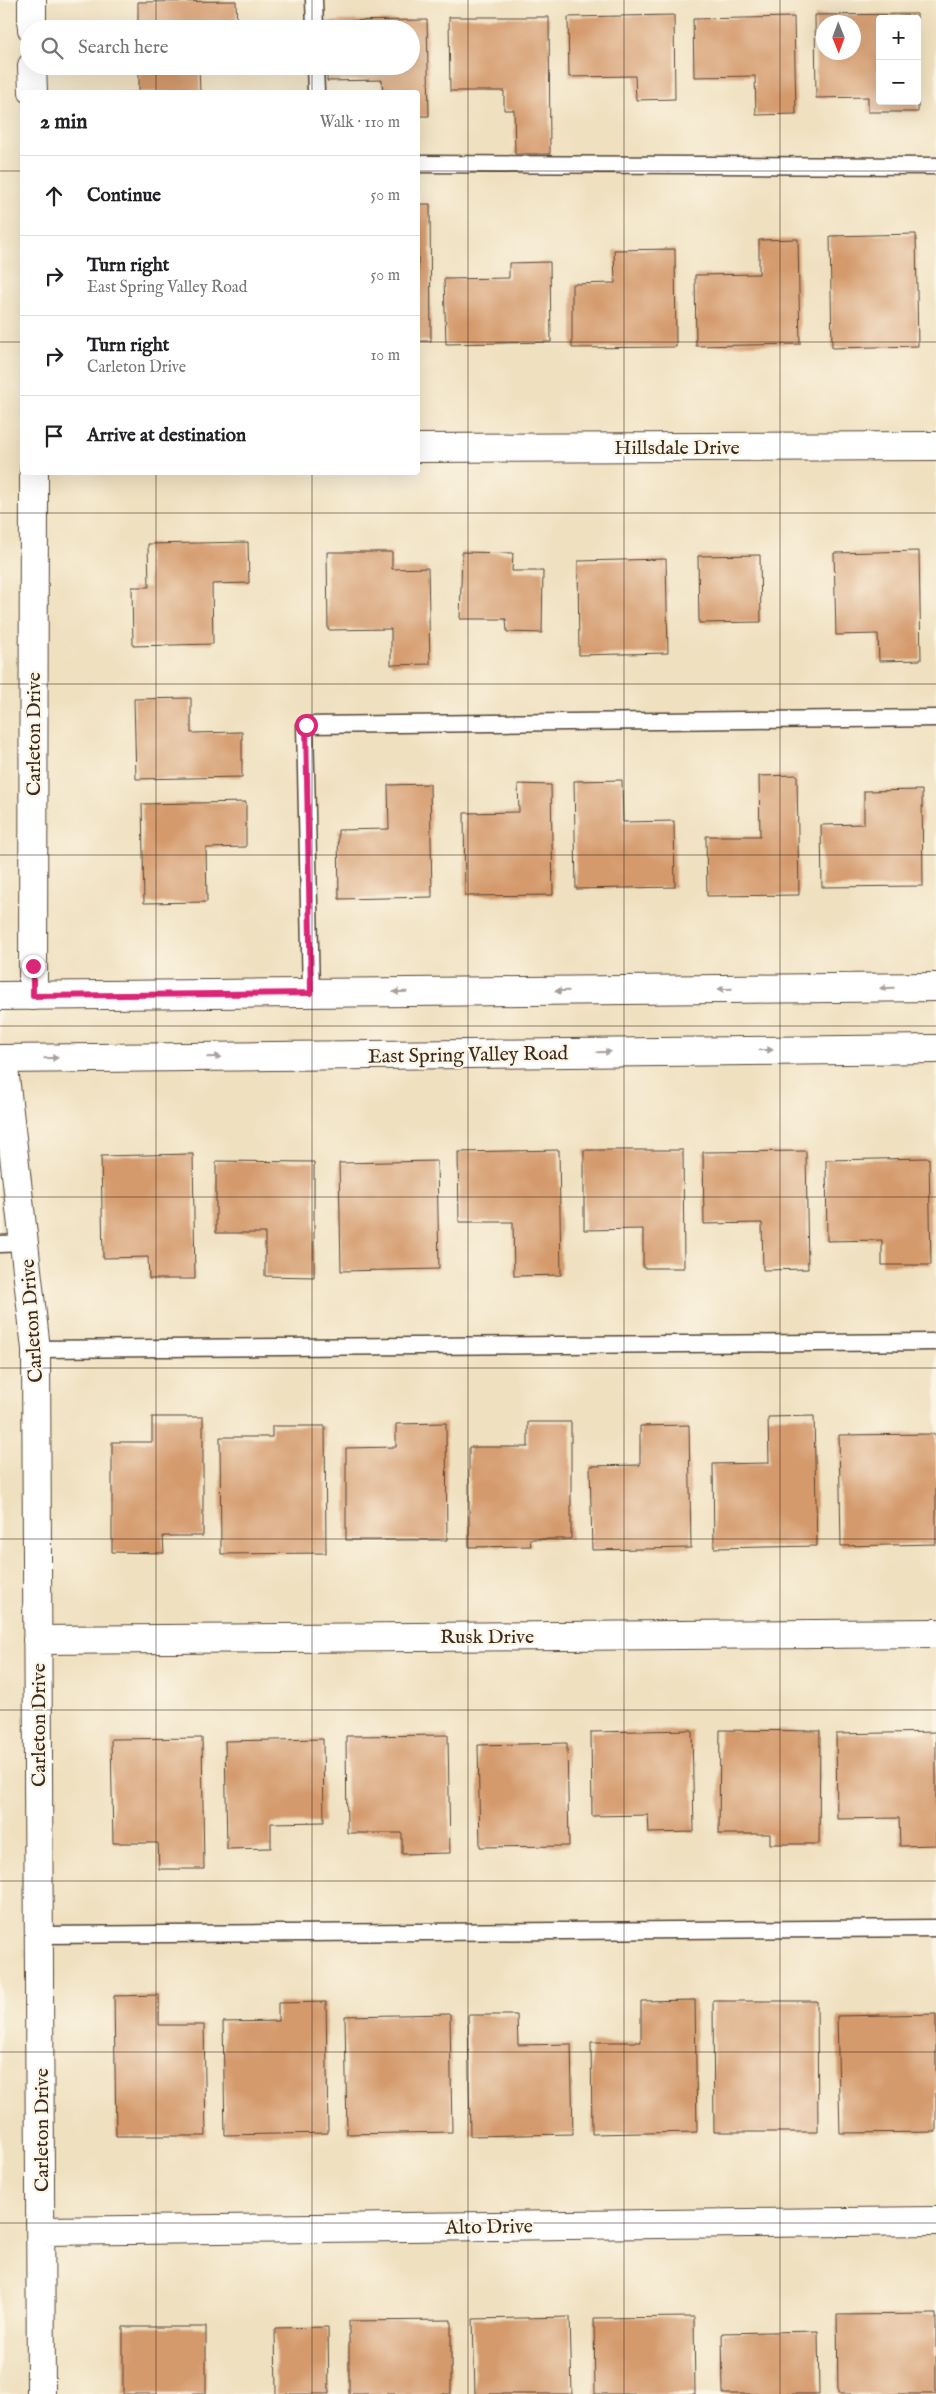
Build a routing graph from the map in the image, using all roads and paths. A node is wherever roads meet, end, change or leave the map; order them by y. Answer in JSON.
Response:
{"nodes":[{"id":1,"x":32,"y":0,"type":"edge"},
{"id":2,"x":314,"y":0,"type":"edge"},
{"id":3,"x":32,"y":20,"type":"edge"},
{"id":4,"x":314,"y":20,"type":"edge"},
{"id":5,"x":32,"y":75,"type":"edge"},
{"id":6,"x":315,"y":75,"type":"edge"},
{"id":7,"x":32,"y":90,"type":"edge"},
{"id":8,"x":316,"y":90,"type":"edge"},
{"id":9,"x":420,"y":164,"type":"edge"},
{"id":10,"x":936,"y":166,"type":"edge"},
{"id":11,"x":936,"y":446,"type":"edge"},
{"id":12,"x":420,"y":448,"type":"edge"},
{"id":13,"x":34,"y":475,"type":"edge"},
{"id":14,"x":936,"y":718,"type":"edge"},
{"id":15,"x":936,"y":988,"type":"edge"},
{"id":16,"x":311,"y":993,"type":"junction"},
{"id":17,"x":0,"y":996,"type":"edge"},
{"id":18,"x":33,"y":996,"type":"junction"},
{"id":19,"x":936,"y":1049,"type":"edge"},
{"id":20,"x":1,"y":1058,"type":"edge"},
{"id":21,"x":13,"y":1244,"type":"edge"},
{"id":22,"x":936,"y":1342,"type":"edge"},
{"id":23,"x":36,"y":1349,"type":"junction"},
{"id":24,"x":936,"y":1633,"type":"edge"},
{"id":25,"x":37,"y":1640,"type":"junction"},
{"id":26,"x":936,"y":1928,"type":"edge"},
{"id":27,"x":40,"y":1935,"type":"junction"},
{"id":28,"x":936,"y":2221,"type":"edge"},
{"id":29,"x":41,"y":2231,"type":"junction"},
{"id":30,"x":41,"y":2394,"type":"edge"}],
"edges":[{"from":1,"to":3,"type":"street"},
{"from":2,"to":4,"type":"lane"},
{"from":5,"to":7,"type":"street"},
{"from":6,"to":8,"type":"lane"},
{"from":9,"to":10,"type":"lane"},
{"from":11,"to":12,"type":"street","name":"Hillsdale Drive"},
{"from":13,"to":18,"type":"street","name":"Carleton Drive"},
{"from":14,"to":16,"type":"lane"},
{"from":15,"to":16,"type":"street","one_way":true},
{"from":16,"to":18,"type":"street"},
{"from":17,"to":18,"type":"street"},
{"from":20,"to":19,"type":"street","name":"East Spring Valley Road","one_way":true},
{"from":20,"to":21,"type":"street","name":"Carleton Drive"},
{"from":21,"to":23,"type":"street","name":"Carleton Drive"},
{"from":22,"to":23,"type":"lane"},
{"from":23,"to":25,"type":"street","name":"Carleton Drive"},
{"from":24,"to":25,"type":"street","name":"Rusk Drive"},
{"from":25,"to":27,"type":"street","name":"Carleton Drive"},
{"from":26,"to":27,"type":"lane"},
{"from":27,"to":29,"type":"street","name":"Carleton Drive"},
{"from":28,"to":29,"type":"street","name":"Alto Drive"},
{"from":29,"to":30,"type":"street","name":"Carleton Drive"}]}
